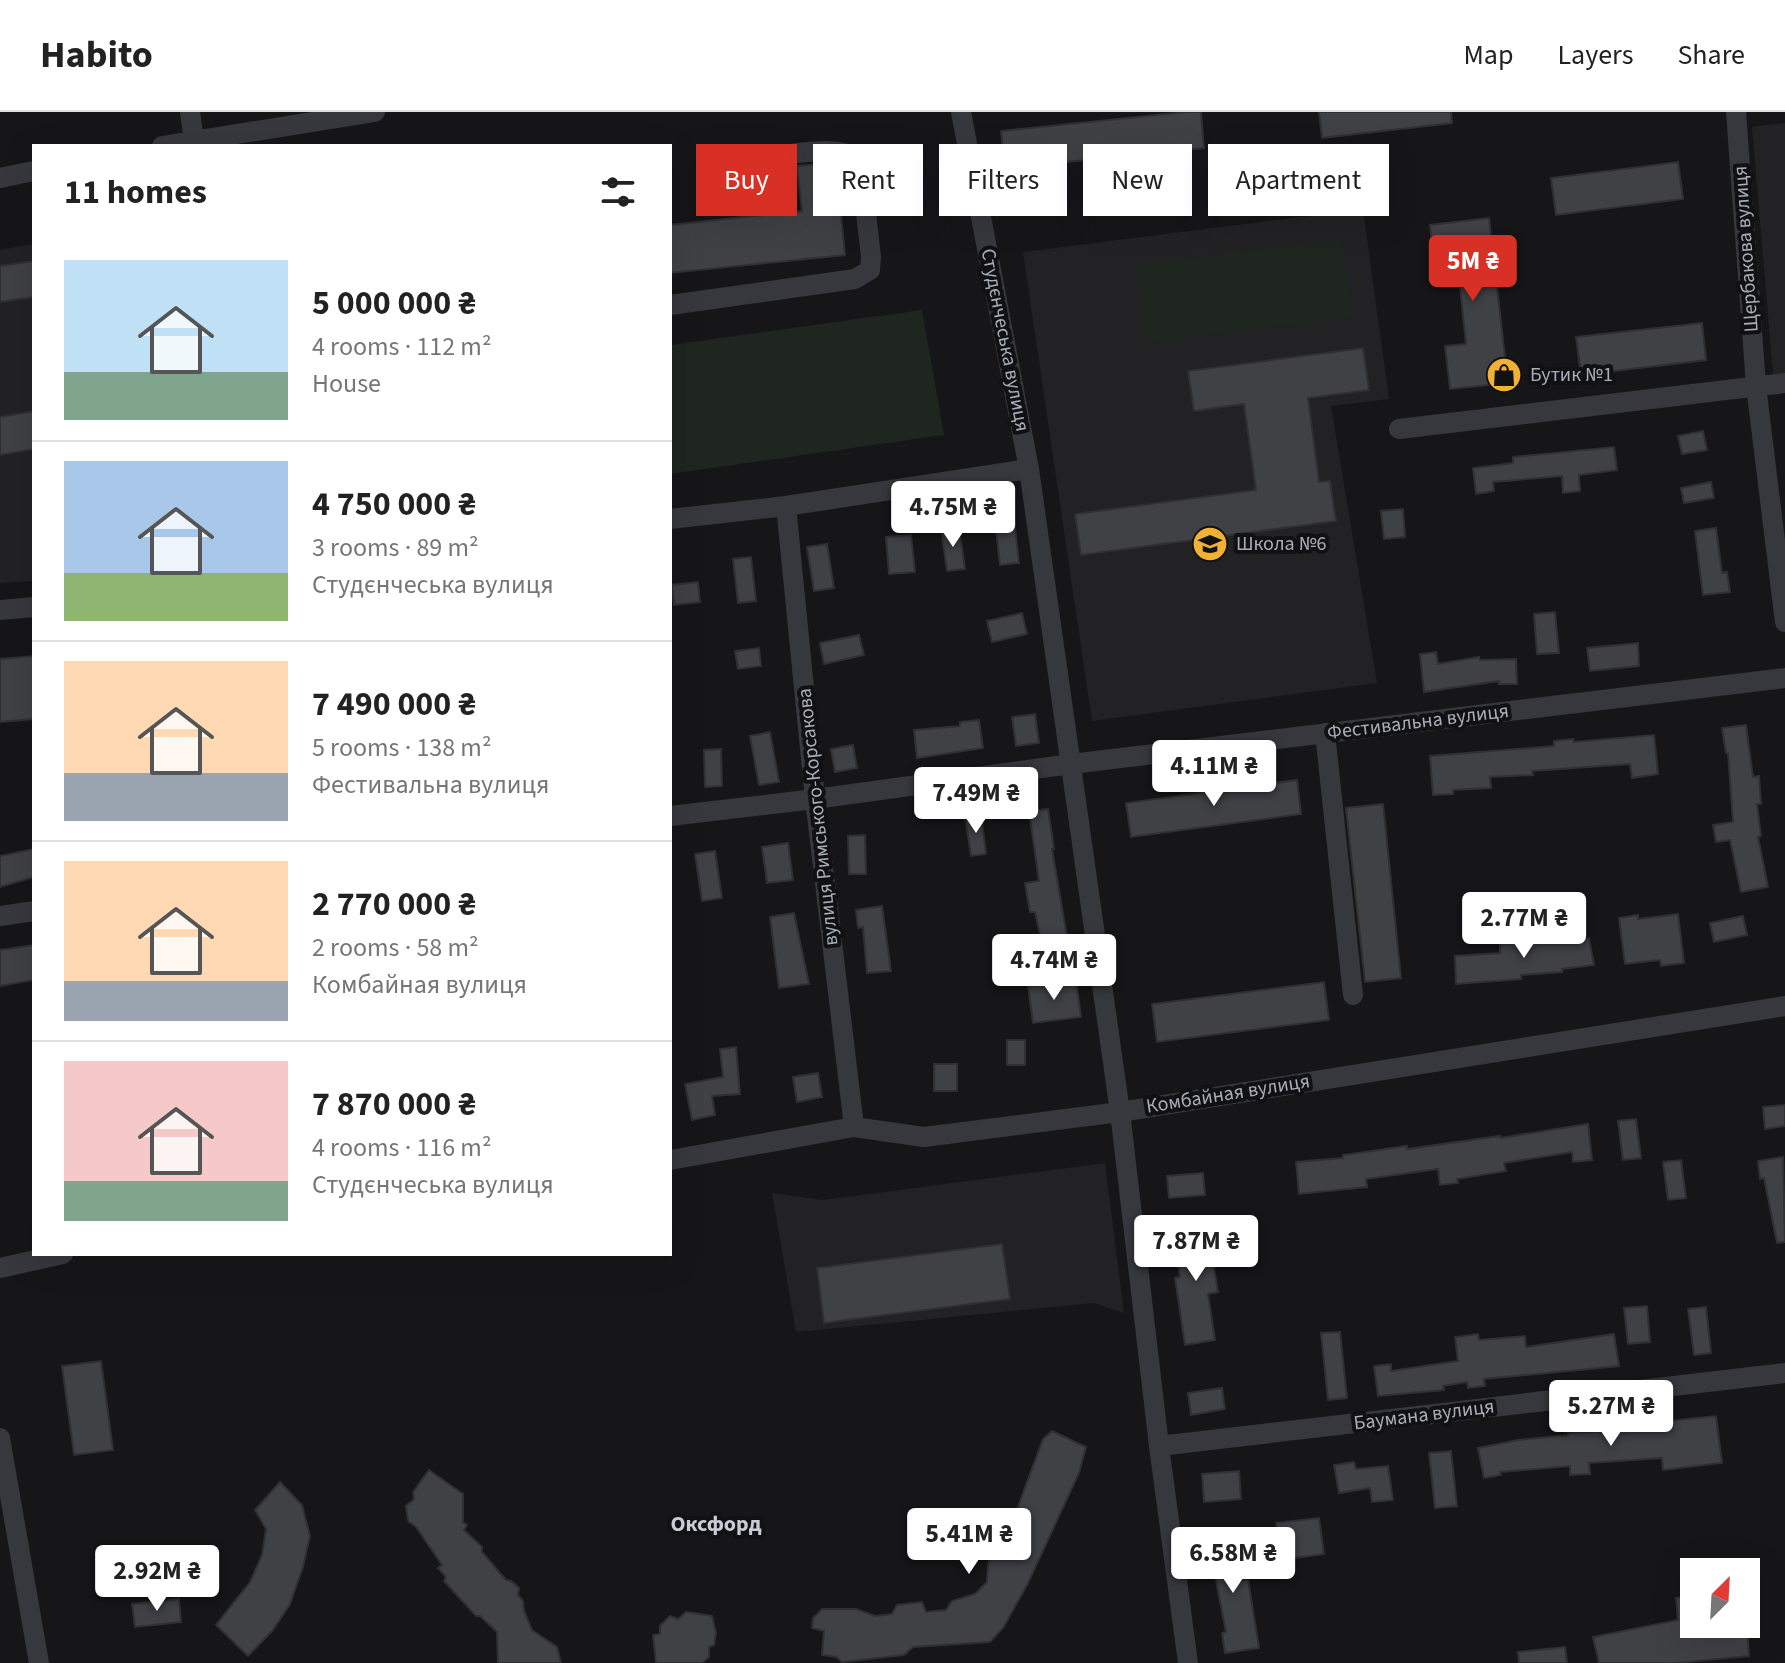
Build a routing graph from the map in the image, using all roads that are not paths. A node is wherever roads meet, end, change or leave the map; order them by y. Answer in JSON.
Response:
{"nodes":[{"id":1,"x":190,"y":112,"type":"edge"},
{"id":2,"x":375,"y":112,"type":"edge"},
{"id":3,"x":961,"y":112,"type":"edge"},
{"id":4,"x":1736,"y":112,"type":"edge"},
{"id":5,"x":196,"y":143,"type":"edge"},
{"id":6,"x":797,"y":154,"type":"edge"},
{"id":7,"x":32,"y":171,"type":"edge"},
{"id":8,"x":0,"y":178,"type":"edge"},
{"id":9,"x":672,"y":305,"type":"edge"},
{"id":10,"x":1785,"y":383,"type":"edge"},
{"id":11,"x":1756,"y":386,"type":"junction"},
{"id":12,"x":1399,"y":429,"type":"dead end"},
{"id":13,"x":1029,"y":469,"type":"junction"},
{"id":14,"x":786,"y":506,"type":"junction"},
{"id":15,"x":672,"y":519,"type":"edge"},
{"id":16,"x":32,"y":607,"type":"edge"},
{"id":17,"x":0,"y":610,"type":"edge"},
{"id":18,"x":1785,"y":622,"type":"edge"},
{"id":19,"x":1785,"y":678,"type":"edge"},
{"id":20,"x":1325,"y":733,"type":"junction"},
{"id":21,"x":1071,"y":764,"type":"junction"},
{"id":22,"x":815,"y":799,"type":"junction"},
{"id":23,"x":672,"y":816,"type":"edge"},
{"id":24,"x":32,"y":911,"type":"edge"},
{"id":25,"x":0,"y":916,"type":"edge"},
{"id":26,"x":1353,"y":995,"type":"dead end"},
{"id":27,"x":1785,"y":1006,"type":"edge"},
{"id":28,"x":1120,"y":1112,"type":"junction"},
{"id":29,"x":854,"y":1127,"type":"junction"},
{"id":30,"x":672,"y":1160,"type":"edge"},
{"id":31,"x":54,"y":1256,"type":"edge"},
{"id":32,"x":0,"y":1268,"type":"edge"},
{"id":33,"x":1785,"y":1373,"type":"edge"},
{"id":34,"x":0,"y":1444,"type":"edge"},
{"id":35,"x":1159,"y":1446,"type":"junction"},
{"id":36,"x":39,"y":1663,"type":"edge"},
{"id":37,"x":1188,"y":1663,"type":"edge"}],
"edges":[{"from":1,"to":5,"type":"street"},
{"from":2,"to":5,"type":"street"},
{"from":3,"to":13,"type":"street","name":"Студєнчеська вулиця"},
{"from":4,"to":11,"type":"street","name":"Щербакова вулиця"},
{"from":6,"to":9,"type":"street"},
{"from":7,"to":8,"type":"street"},
{"from":10,"to":11,"type":"street"},
{"from":11,"to":12,"type":"street"},
{"from":11,"to":18,"type":"street","name":"Щербакова вулиця"},
{"from":13,"to":14,"type":"street"},
{"from":13,"to":21,"type":"street","name":"Студєнчеська вулиця"},
{"from":14,"to":15,"type":"street"},
{"from":14,"to":22,"type":"street","name":"вулиця Римського-Корсакова"},
{"from":16,"to":17,"type":"street"},
{"from":19,"to":20,"type":"street","name":"Фестивальна вулиця"},
{"from":20,"to":21,"type":"street","name":"Фестивальна вулиця"},
{"from":20,"to":26,"type":"street"},
{"from":21,"to":22,"type":"street","name":"Фестивальна вулиця"},
{"from":21,"to":28,"type":"street","name":"Студєнчеська вулиця"},
{"from":22,"to":23,"type":"street","name":"Фестивальна вулиця"},
{"from":22,"to":29,"type":"street","name":"вулиця Римського-Корсакова"},
{"from":24,"to":25,"type":"street"},
{"from":27,"to":28,"type":"street","name":"Комбайная вулиця"},
{"from":28,"to":29,"type":"street","name":"Комбайная вулиця"},
{"from":28,"to":35,"type":"street","name":"Студєнчеська вулиця"},
{"from":29,"to":30,"type":"street","name":"Комбайная вулиця"},
{"from":31,"to":32,"type":"street"},
{"from":33,"to":35,"type":"street","name":"Баумана вулиця"},
{"from":34,"to":36,"type":"street"},
{"from":35,"to":37,"type":"street","name":"Студєнчеська вулиця"}]}
